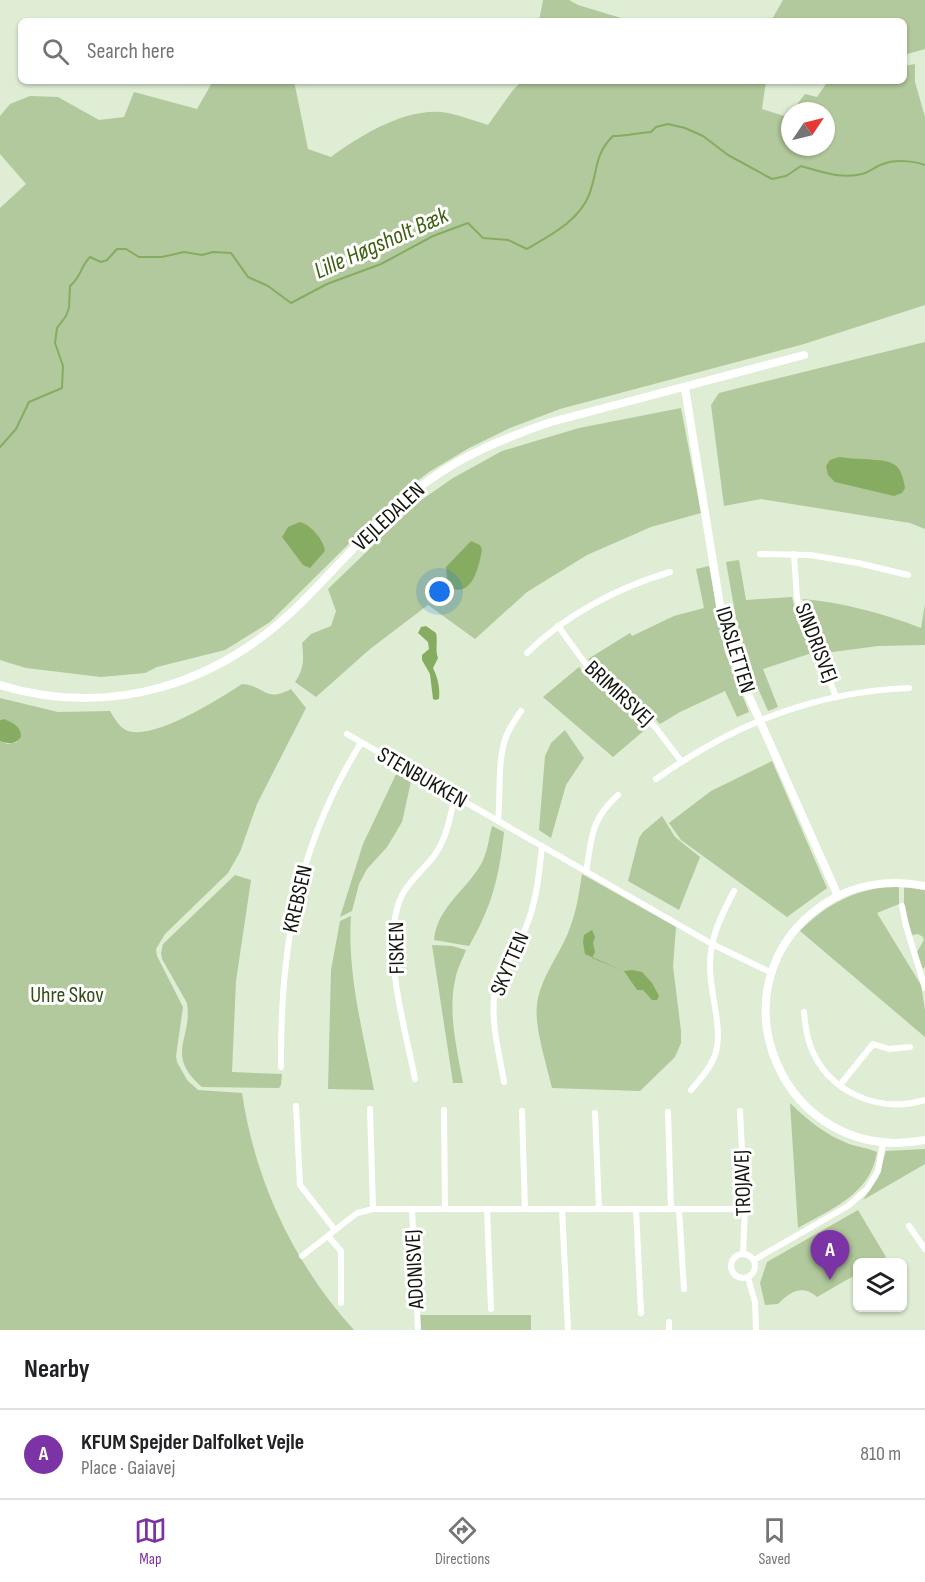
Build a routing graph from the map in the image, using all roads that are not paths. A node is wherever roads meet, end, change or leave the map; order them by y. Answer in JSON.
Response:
{"nodes":[{"id":1,"x":804,"y":355,"type":"dead end"},
{"id":2,"x":685,"y":388,"type":"junction"},
{"id":3,"x":794,"y":554,"type":"junction"},
{"id":4,"x":760,"y":555,"type":"dead end"},
{"id":5,"x":670,"y":572,"type":"dead end"},
{"id":6,"x":908,"y":575,"type":"dead end"},
{"id":7,"x":558,"y":627,"type":"junction"},
{"id":8,"x":527,"y":653,"type":"dead end"},
{"id":9,"x":0,"y":685,"type":"edge"},
{"id":10,"x":909,"y":688,"type":"dead end"},
{"id":11,"x":837,"y":697,"type":"junction"},
{"id":12,"x":521,"y":711,"type":"dead end"},
{"id":13,"x":759,"y":720,"type":"junction"},
{"id":14,"x":347,"y":734,"type":"dead end"},
{"id":15,"x":361,"y":742,"type":"junction"},
{"id":16,"x":681,"y":761,"type":"junction"},
{"id":17,"x":656,"y":778,"type":"dead end"},
{"id":18,"x":618,"y":795,"type":"dead end"},
{"id":19,"x":455,"y":796,"type":"junction"},
{"id":20,"x":498,"y":821,"type":"junction"},
{"id":21,"x":542,"y":846,"type":"junction"},
{"id":22,"x":586,"y":872,"type":"junction"},
{"id":23,"x":925,"y":886,"type":"edge"},
{"id":24,"x":734,"y":891,"type":"dead end"},
{"id":25,"x":838,"y":896,"type":"junction"},
{"id":26,"x":902,"y":906,"type":"dead end"},
{"id":27,"x":712,"y":944,"type":"junction"},
{"id":28,"x":772,"y":973,"type":"junction"},
{"id":29,"x":925,"y":988,"type":"edge"},
{"id":30,"x":804,"y":1012,"type":"dead end"},
{"id":31,"x":910,"y":1047,"type":"dead end"},
{"id":32,"x":281,"y":1067,"type":"dead end"},
{"id":33,"x":414,"y":1079,"type":"dead end"},
{"id":34,"x":504,"y":1082,"type":"dead end"},
{"id":35,"x":840,"y":1085,"type":"junction"},
{"id":36,"x":691,"y":1090,"type":"dead end"},
{"id":37,"x":925,"y":1100,"type":"edge"},
{"id":38,"x":296,"y":1106,"type":"dead end"},
{"id":39,"x":370,"y":1109,"type":"dead end"},
{"id":40,"x":444,"y":1110,"type":"dead end"},
{"id":41,"x":522,"y":1111,"type":"dead end"},
{"id":42,"x":740,"y":1111,"type":"dead end"},
{"id":43,"x":669,"y":1112,"type":"dead end"},
{"id":44,"x":595,"y":1113,"type":"dead end"},
{"id":45,"x":925,"y":1140,"type":"edge"},
{"id":46,"x":884,"y":1143,"type":"junction"},
{"id":47,"x":373,"y":1209,"type":"junction"},
{"id":48,"x":412,"y":1209,"type":"junction"},
{"id":49,"x":446,"y":1209,"type":"junction"},
{"id":50,"x":486,"y":1209,"type":"junction"},
{"id":51,"x":525,"y":1209,"type":"junction"},
{"id":52,"x":562,"y":1209,"type":"junction"},
{"id":53,"x":599,"y":1209,"type":"junction"},
{"id":54,"x":636,"y":1209,"type":"junction"},
{"id":55,"x":675,"y":1209,"type":"junction"},
{"id":56,"x":745,"y":1209,"type":"junction"},
{"id":57,"x":909,"y":1226,"type":"dead end"},
{"id":58,"x":335,"y":1230,"type":"junction"},
{"id":59,"x":328,"y":1236,"type":"junction"},
{"id":60,"x":925,"y":1249,"type":"edge"},
{"id":61,"x":744,"y":1254,"type":"junction"},
{"id":62,"x":302,"y":1256,"type":"dead end"},
{"id":63,"x":754,"y":1260,"type":"junction"},
{"id":64,"x":748,"y":1278,"type":"junction"},
{"id":65,"x":684,"y":1289,"type":"dead end"},
{"id":66,"x":341,"y":1304,"type":"dead end"},
{"id":67,"x":491,"y":1309,"type":"dead end"},
{"id":68,"x":641,"y":1313,"type":"dead end"},
{"id":69,"x":669,"y":1322,"type":"dead end"},
{"id":70,"x":418,"y":1330,"type":"edge"},
{"id":71,"x":568,"y":1330,"type":"edge"},
{"id":72,"x":669,"y":1330,"type":"edge"},
{"id":73,"x":756,"y":1330,"type":"edge"}],
"edges":[{"from":1,"to":2,"type":"street","name":"VEJLEDALEN"},
{"from":2,"to":9,"type":"street","name":"VEJLEDALEN"},
{"from":2,"to":13,"type":"street","name":"IDASLETTEN"},
{"from":3,"to":4,"type":"street"},
{"from":3,"to":6,"type":"street"},
{"from":3,"to":11,"type":"street","name":"SINDRISVEJ"},
{"from":5,"to":7,"type":"street"},
{"from":7,"to":8,"type":"street"},
{"from":7,"to":16,"type":"street","name":"BRIMIRSVEJ"},
{"from":10,"to":11,"type":"street","name":"SINDRISVEJ"},
{"from":11,"to":13,"type":"street","name":"SINDRISVEJ"},
{"from":12,"to":20,"type":"street","name":"STENBUKKEN"},
{"from":13,"to":16,"type":"street"},
{"from":13,"to":25,"type":"street","name":"IDASLETTEN"},
{"from":14,"to":15,"type":"street","name":"STENBUKKEN"},
{"from":15,"to":19,"type":"street","name":"STENBUKKEN"},
{"from":15,"to":32,"type":"street","name":"KREBSEN"},
{"from":16,"to":17,"type":"street"},
{"from":18,"to":22,"type":"street"},
{"from":19,"to":20,"type":"street","name":"STENBUKKEN"},
{"from":19,"to":33,"type":"street","name":"FISKEN"},
{"from":20,"to":21,"type":"street","name":"STENBUKKEN"},
{"from":21,"to":22,"type":"street","name":"STENBUKKEN"},
{"from":21,"to":34,"type":"street","name":"SKYTTEN"},
{"from":22,"to":27,"type":"street","name":"STENBUKKEN"},
{"from":23,"to":25,"type":"street"},
{"from":24,"to":27,"type":"street"},
{"from":25,"to":28,"type":"street"},
{"from":26,"to":29,"type":"street"},
{"from":27,"to":28,"type":"street","name":"STENBUKKEN"},
{"from":27,"to":36,"type":"street"},
{"from":28,"to":46,"type":"street"},
{"from":30,"to":35,"type":"street"},
{"from":31,"to":35,"type":"street"},
{"from":35,"to":37,"type":"street"},
{"from":38,"to":58,"type":"street"},
{"from":39,"to":47,"type":"street"},
{"from":40,"to":49,"type":"street","name":"ADONISVEJ"},
{"from":41,"to":51,"type":"street"},
{"from":42,"to":56,"type":"street","name":"TROJAVEJ"},
{"from":43,"to":55,"type":"street"},
{"from":44,"to":53,"type":"street"},
{"from":45,"to":46,"type":"street"},
{"from":46,"to":63,"type":"street"},
{"from":47,"to":48,"type":"street","name":"ADONISVEJ"},
{"from":47,"to":58,"type":"street","name":"ADONISVEJ"},
{"from":48,"to":49,"type":"street","name":"ADONISVEJ"},
{"from":48,"to":70,"type":"street","name":"ADONISVEJ"},
{"from":49,"to":50,"type":"street","name":"ADONISVEJ"},
{"from":50,"to":51,"type":"street","name":"ADONISVEJ"},
{"from":50,"to":67,"type":"street"},
{"from":51,"to":52,"type":"street","name":"ADONISVEJ"},
{"from":52,"to":53,"type":"street","name":"ADONISVEJ"},
{"from":52,"to":71,"type":"street"},
{"from":53,"to":54,"type":"street","name":"ADONISVEJ"},
{"from":54,"to":55,"type":"street","name":"ADONISVEJ"},
{"from":54,"to":68,"type":"street"},
{"from":55,"to":56,"type":"street","name":"ADONISVEJ"},
{"from":55,"to":65,"type":"street"},
{"from":56,"to":61,"type":"street","name":"TROJAVEJ"},
{"from":57,"to":60,"type":"street"},
{"from":58,"to":59,"type":"street","name":"ADONISVEJ"},
{"from":59,"to":62,"type":"street","name":"ADONISVEJ"},
{"from":59,"to":66,"type":"street"},
{"from":61,"to":63,"type":"street"},
{"from":61,"to":64,"type":"street"},
{"from":63,"to":64,"type":"street"},
{"from":64,"to":73,"type":"street"},
{"from":69,"to":72,"type":"street"}]}
